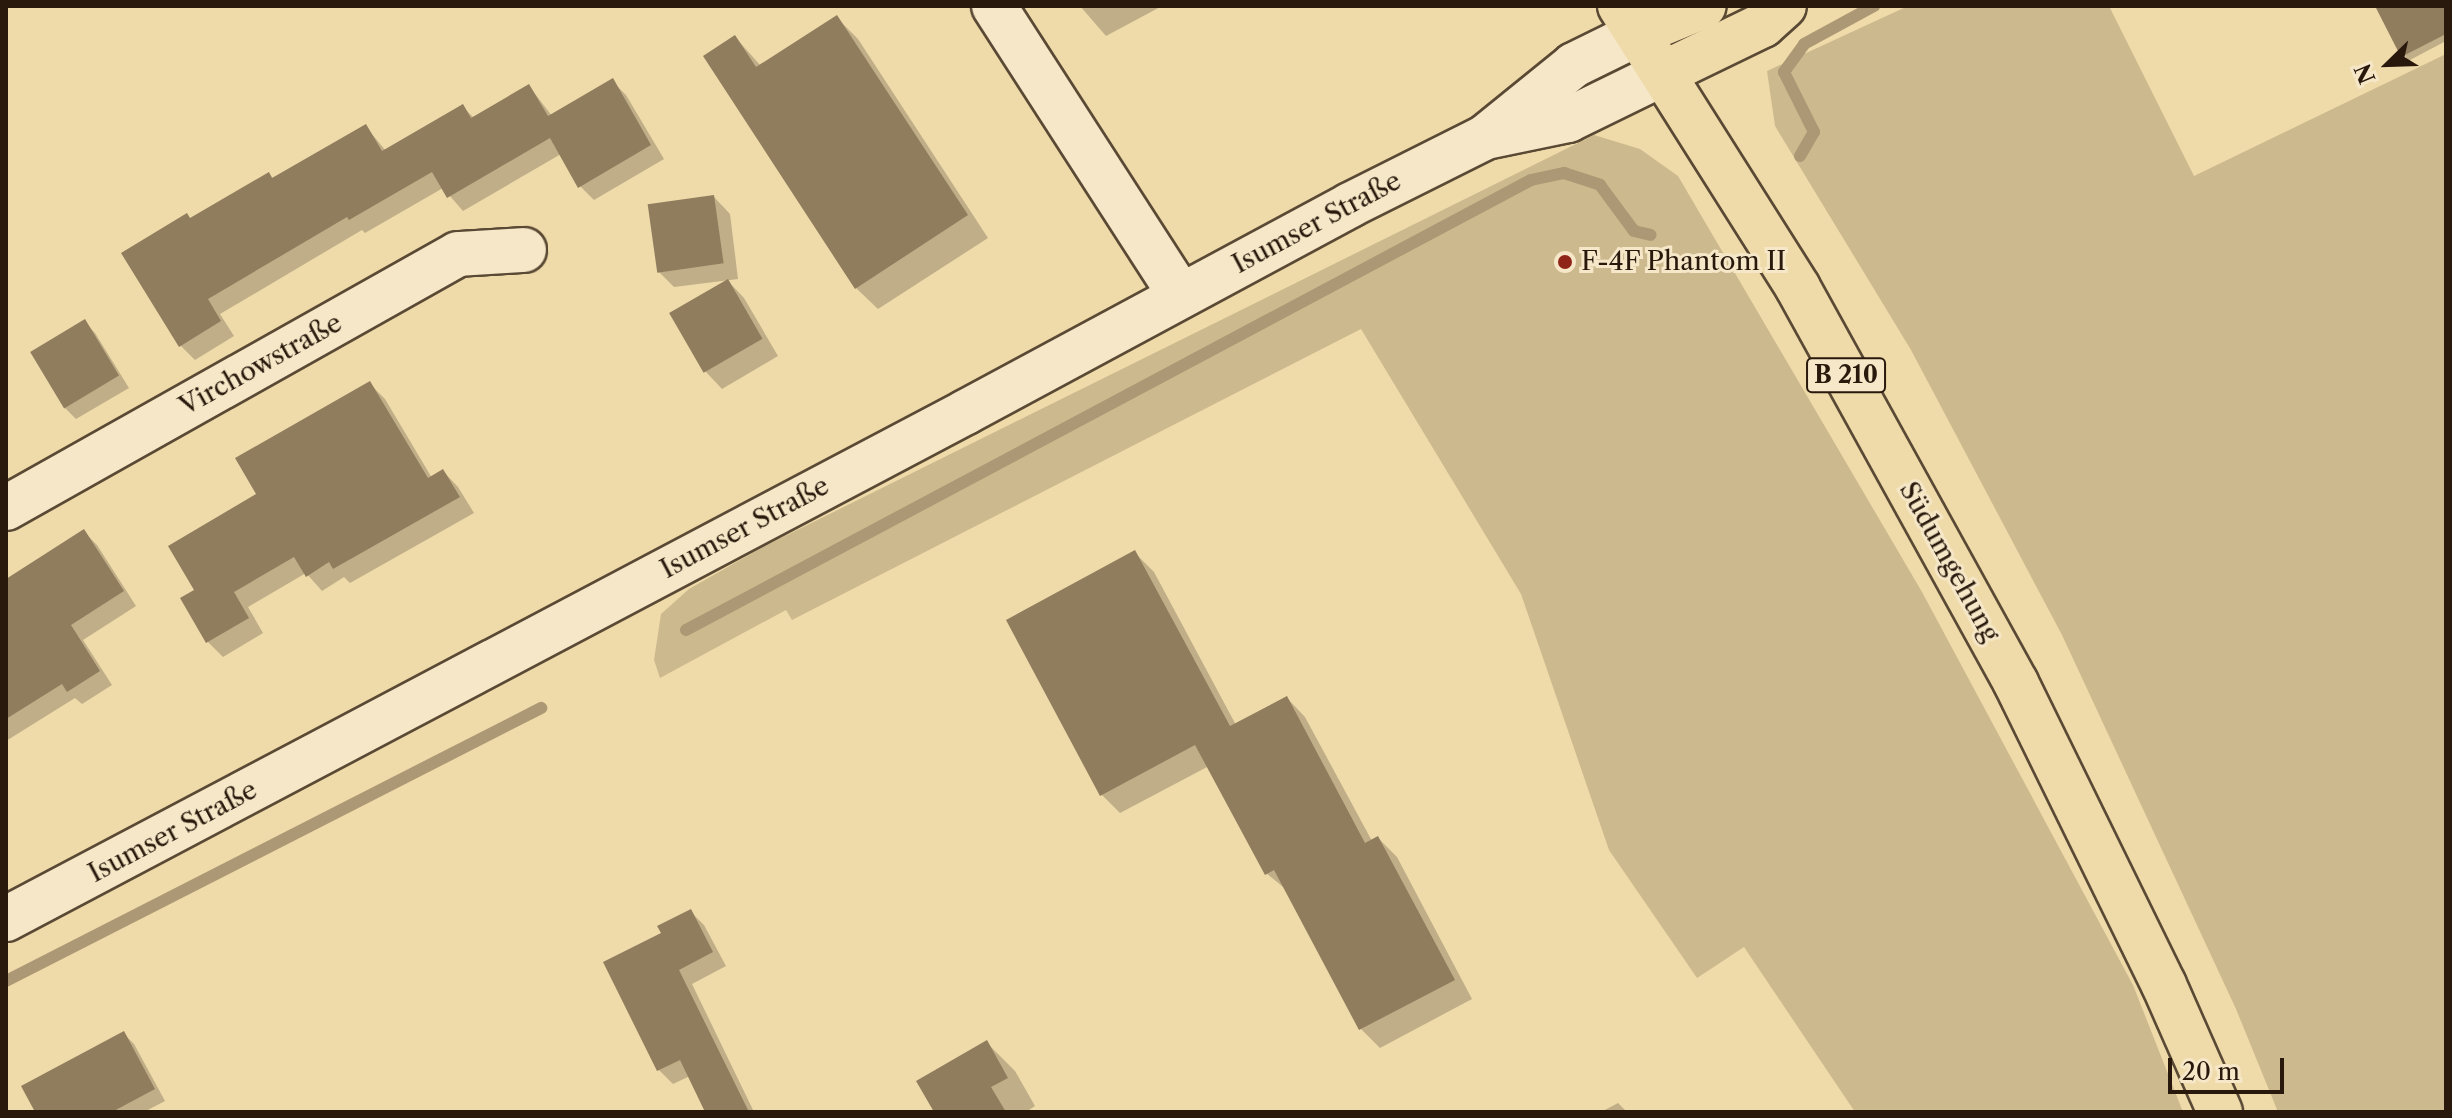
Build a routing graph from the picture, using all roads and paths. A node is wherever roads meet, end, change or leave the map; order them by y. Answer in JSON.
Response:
{"nodes":[{"id":1,"x":994,"y":6,"type":"edge"},
{"id":2,"x":1704,"y":6,"type":"edge"},
{"id":3,"x":1784,"y":6,"type":"edge"},
{"id":4,"x":1630,"y":20,"type":"edge"},
{"id":5,"x":1664,"y":73,"type":"junction"},
{"id":6,"x":1484,"y":138,"type":"junction"},
{"id":7,"x":524,"y":250,"type":"dead end"},
{"id":8,"x":1180,"y":295,"type":"junction"},
{"id":9,"x":6,"y":508,"type":"edge"},
{"id":10,"x":6,"y":919,"type":"edge"},
{"id":11,"x":2220,"y":1112,"type":"edge"}],
"edges":[{"from":1,"to":8,"type":"street"},
{"from":2,"to":4,"type":"main road"},
{"from":3,"to":5,"type":"main road"},
{"from":4,"to":5,"type":"main road","name":"Südumgehung","number":"B 210"},
{"from":4,"to":6,"type":"street","name":"Isumser Straße"},
{"from":5,"to":6,"type":"street","name":"Isumser Straße"},
{"from":5,"to":11,"type":"main road","name":"Südumgehung","number":"B 210"},
{"from":6,"to":8,"type":"street","name":"Isumser Straße"},
{"from":7,"to":9,"type":"street","name":"Virchowstraße"},
{"from":8,"to":10,"type":"street","name":"Isumser Straße"}]}
